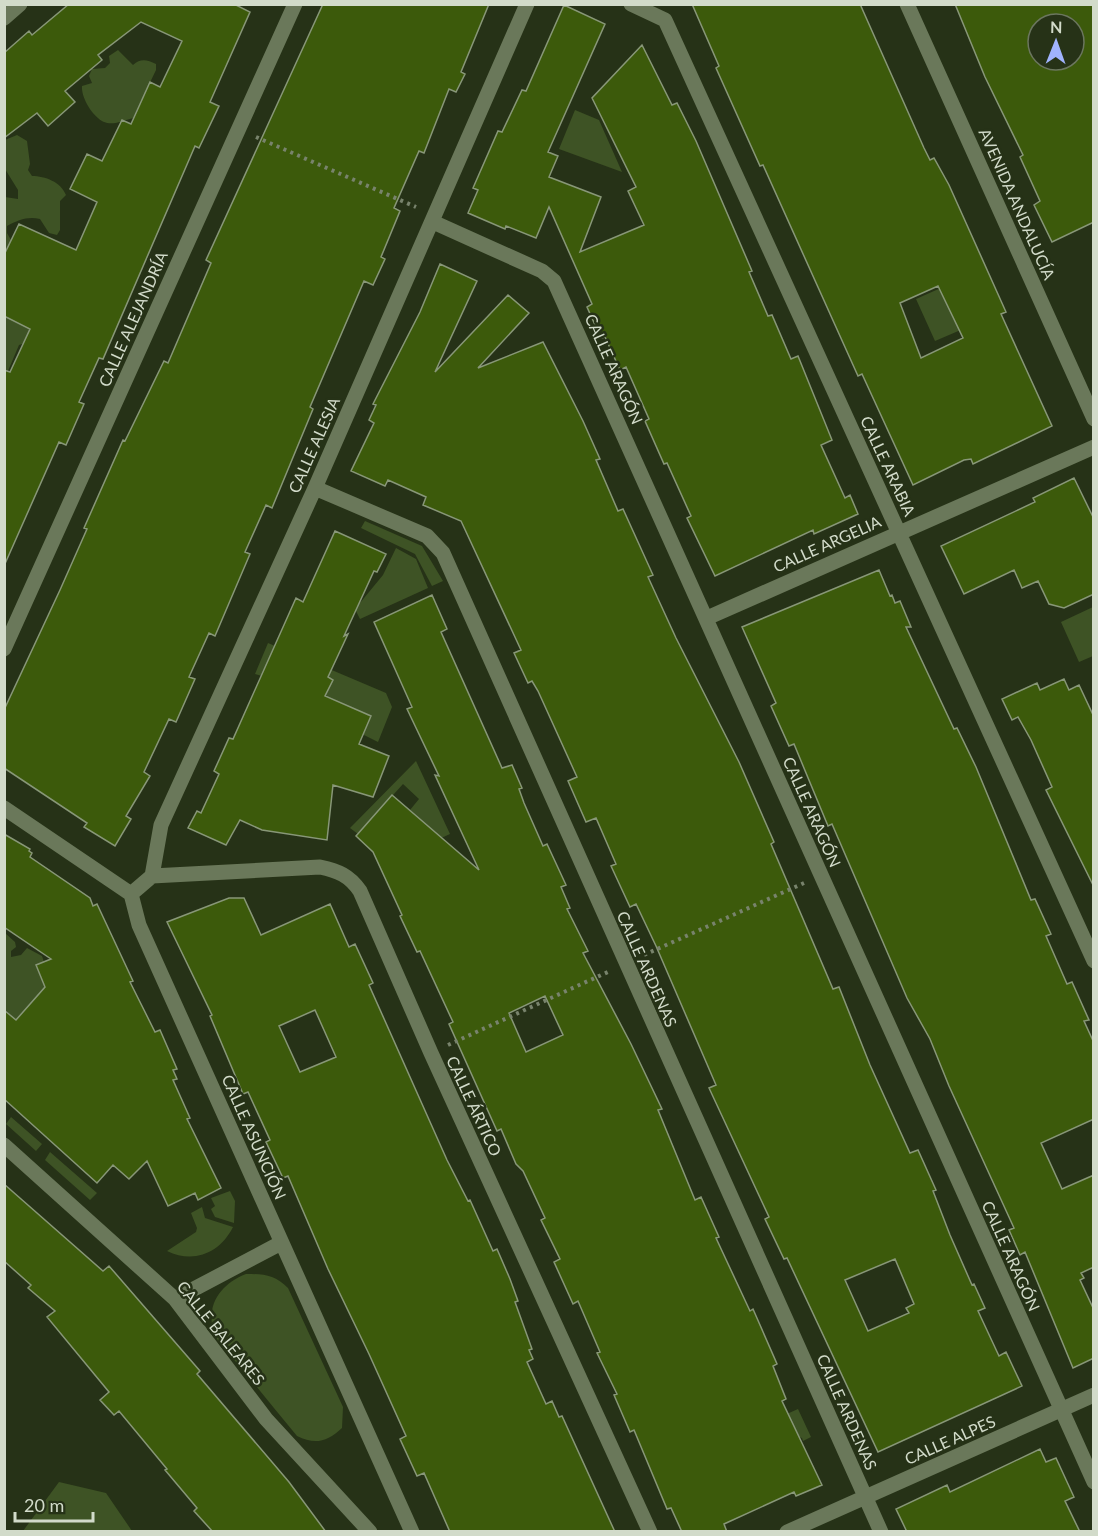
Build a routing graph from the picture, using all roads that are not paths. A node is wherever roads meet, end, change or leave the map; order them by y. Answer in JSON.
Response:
{"nodes":[{"id":1,"x":21,"y":4,"type":"edge"},
{"id":2,"x":295,"y":4,"type":"edge"},
{"id":3,"x":527,"y":4,"type":"edge"},
{"id":4,"x":631,"y":4,"type":"edge"},
{"id":5,"x":907,"y":4,"type":"edge"},
{"id":6,"x":4,"y":18,"type":"edge"},
{"id":7,"x":433,"y":222,"type":"junction"},
{"id":8,"x":1094,"y":419,"type":"edge"},
{"id":9,"x":1094,"y":447,"type":"edge"},
{"id":10,"x":315,"y":488,"type":"junction"},
{"id":11,"x":899,"y":532,"type":"junction"},
{"id":12,"x":707,"y":618,"type":"junction"},
{"id":13,"x":4,"y":649,"type":"edge"},
{"id":14,"x":4,"y":808,"type":"edge"},
{"id":15,"x":152,"y":876,"type":"junction"},
{"id":16,"x":131,"y":894,"type":"junction"},
{"id":17,"x":1094,"y":961,"type":"edge"},
{"id":18,"x":4,"y":1145,"type":"edge"},
{"id":19,"x":281,"y":1243,"type":"junction"},
{"id":20,"x":175,"y":1299,"type":"junction"},
{"id":21,"x":1094,"y":1395,"type":"edge"},
{"id":22,"x":1061,"y":1410,"type":"junction"},
{"id":23,"x":1094,"y":1482,"type":"edge"},
{"id":24,"x":865,"y":1497,"type":"junction"},
{"id":25,"x":370,"y":1532,"type":"edge"},
{"id":26,"x":412,"y":1532,"type":"edge"},
{"id":27,"x":650,"y":1532,"type":"edge"},
{"id":28,"x":787,"y":1532,"type":"edge"},
{"id":29,"x":881,"y":1532,"type":"edge"}],
"edges":[{"from":1,"to":6,"type":"street"},
{"from":2,"to":13,"type":"street","name":"CALLE ALEJANDRÍA"},
{"from":3,"to":7,"type":"street","name":"CALLE ALESIA"},
{"from":4,"to":11,"type":"street","name":"CALLE ARABIA"},
{"from":5,"to":8,"type":"street","name":"AVENIDA ANDALUCÍA"},
{"from":7,"to":10,"type":"street","name":"CALLE ALESIA"},
{"from":7,"to":12,"type":"street","name":"CALLE ARAGÓN"},
{"from":9,"to":11,"type":"street","name":"CALLE ARGELIA"},
{"from":10,"to":15,"type":"street","name":"CALLE ALESIA"},
{"from":10,"to":24,"type":"street","name":"CALLE ARDENAS"},
{"from":11,"to":12,"type":"street","name":"CALLE ARGELIA"},
{"from":11,"to":17,"type":"street","name":"CALLE ARABIA"},
{"from":12,"to":22,"type":"street","name":"CALLE ARAGÓN"},
{"from":14,"to":16,"type":"street"},
{"from":15,"to":16,"type":"street"},
{"from":15,"to":27,"type":"street","name":"CALLE ÁRTICO"},
{"from":16,"to":19,"type":"street","name":"CALLE ASUNCIÓN"},
{"from":18,"to":20,"type":"street","name":"CALLE BALEARES"},
{"from":19,"to":20,"type":"street"},
{"from":19,"to":26,"type":"street","name":"CALLE ASUNCIÓN"},
{"from":20,"to":25,"type":"street","name":"CALLE BALEARES"},
{"from":21,"to":22,"type":"street","name":"CALLE ALPES"},
{"from":22,"to":23,"type":"street","name":"CALLE ARAGÓN"},
{"from":22,"to":24,"type":"street","name":"CALLE ALPES"},
{"from":24,"to":28,"type":"street","name":"CALLE ALPES"},
{"from":24,"to":29,"type":"street","name":"CALLE ARDENAS"}]}
